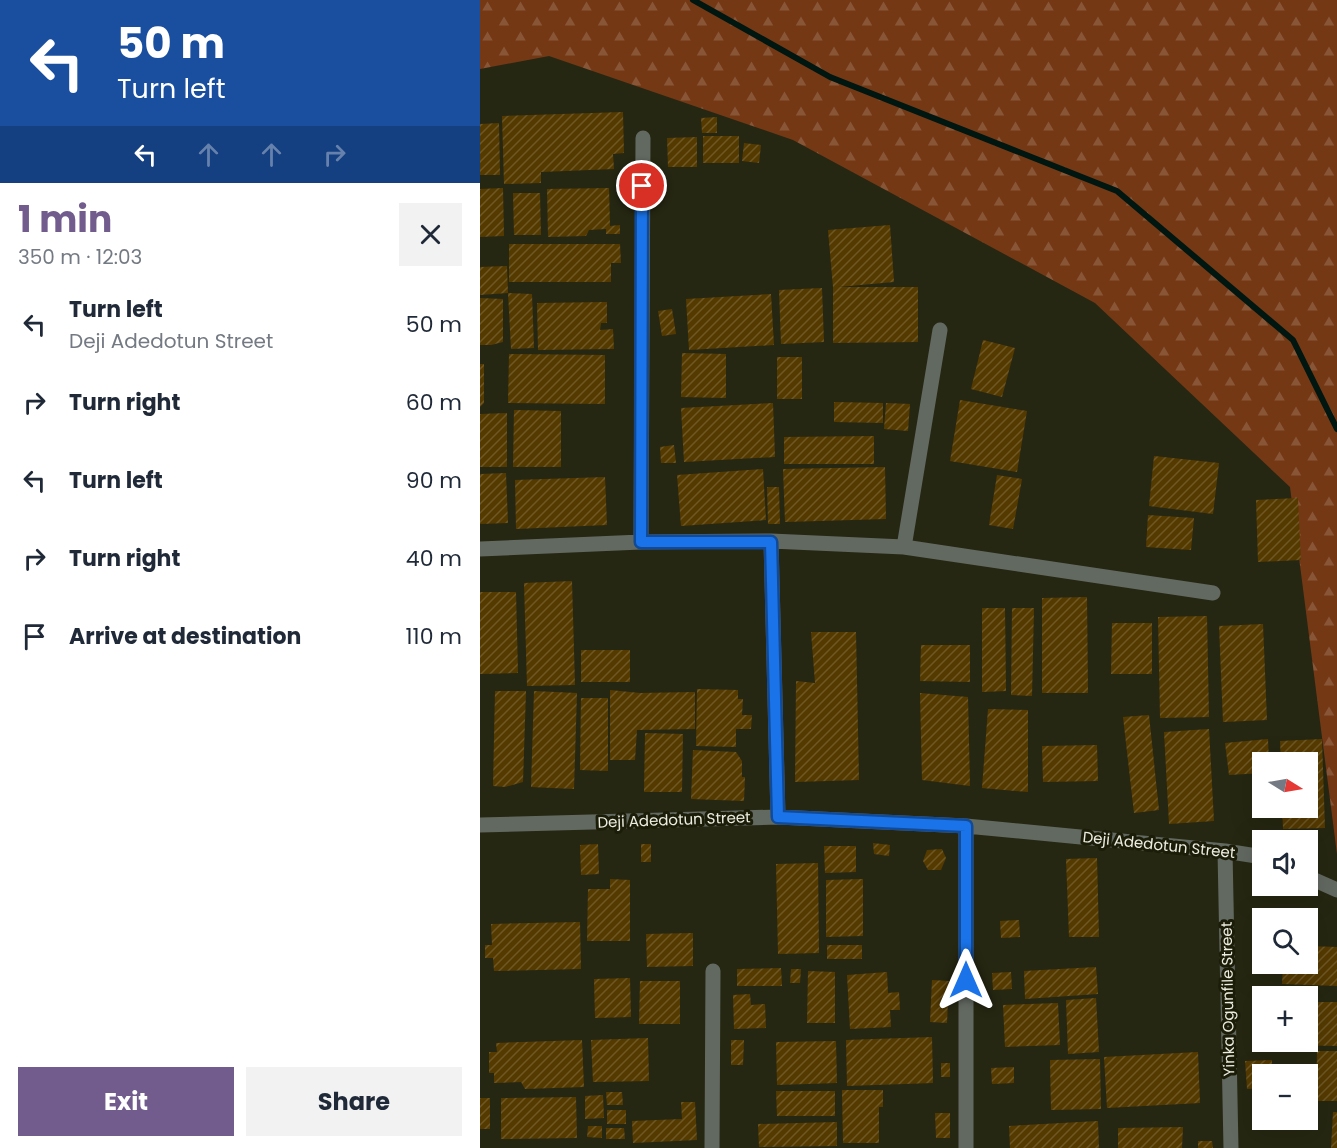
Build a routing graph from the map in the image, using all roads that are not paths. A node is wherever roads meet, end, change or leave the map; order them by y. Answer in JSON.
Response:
{"nodes":[{"id":1,"x":643,"y":138,"type":"dead end"},
{"id":2,"x":940,"y":330,"type":"dead end"},
{"id":3,"x":641,"y":542,"type":"junction"},
{"id":4,"x":771,"y":542,"type":"junction"},
{"id":5,"x":904,"y":547,"type":"junction"},
{"id":6,"x":480,"y":549,"type":"edge"},
{"id":7,"x":1213,"y":593,"type":"dead end"},
{"id":8,"x":778,"y":817,"type":"junction"},
{"id":9,"x":480,"y":825,"type":"edge"},
{"id":10,"x":966,"y":826,"type":"junction"},
{"id":11,"x":1225,"y":851,"type":"junction"},
{"id":12,"x":1252,"y":855,"type":"edge"},
{"id":13,"x":1318,"y":881,"type":"edge"},
{"id":14,"x":1337,"y":890,"type":"edge"},
{"id":15,"x":713,"y":971,"type":"dead end"},
{"id":16,"x":712,"y":1148,"type":"edge"},
{"id":17,"x":966,"y":1148,"type":"edge"},
{"id":18,"x":1232,"y":1148,"type":"edge"}],
"edges":[{"from":1,"to":3,"type":"street"},
{"from":2,"to":5,"type":"street"},
{"from":3,"to":4,"type":"street"},
{"from":3,"to":6,"type":"street"},
{"from":4,"to":5,"type":"street"},
{"from":4,"to":8,"type":"street"},
{"from":5,"to":7,"type":"street"},
{"from":8,"to":9,"type":"street","name":"Deji Adedotun Street"},
{"from":8,"to":10,"type":"street","name":"Deji Adedotun Street"},
{"from":10,"to":11,"type":"street","name":"Deji Adedotun Street"},
{"from":10,"to":17,"type":"street"},
{"from":11,"to":12,"type":"street","name":"Deji Adedotun Street"},
{"from":11,"to":18,"type":"street","name":"Yinka Ogunfile Street"},
{"from":13,"to":14,"type":"street"},
{"from":15,"to":16,"type":"street"}]}
